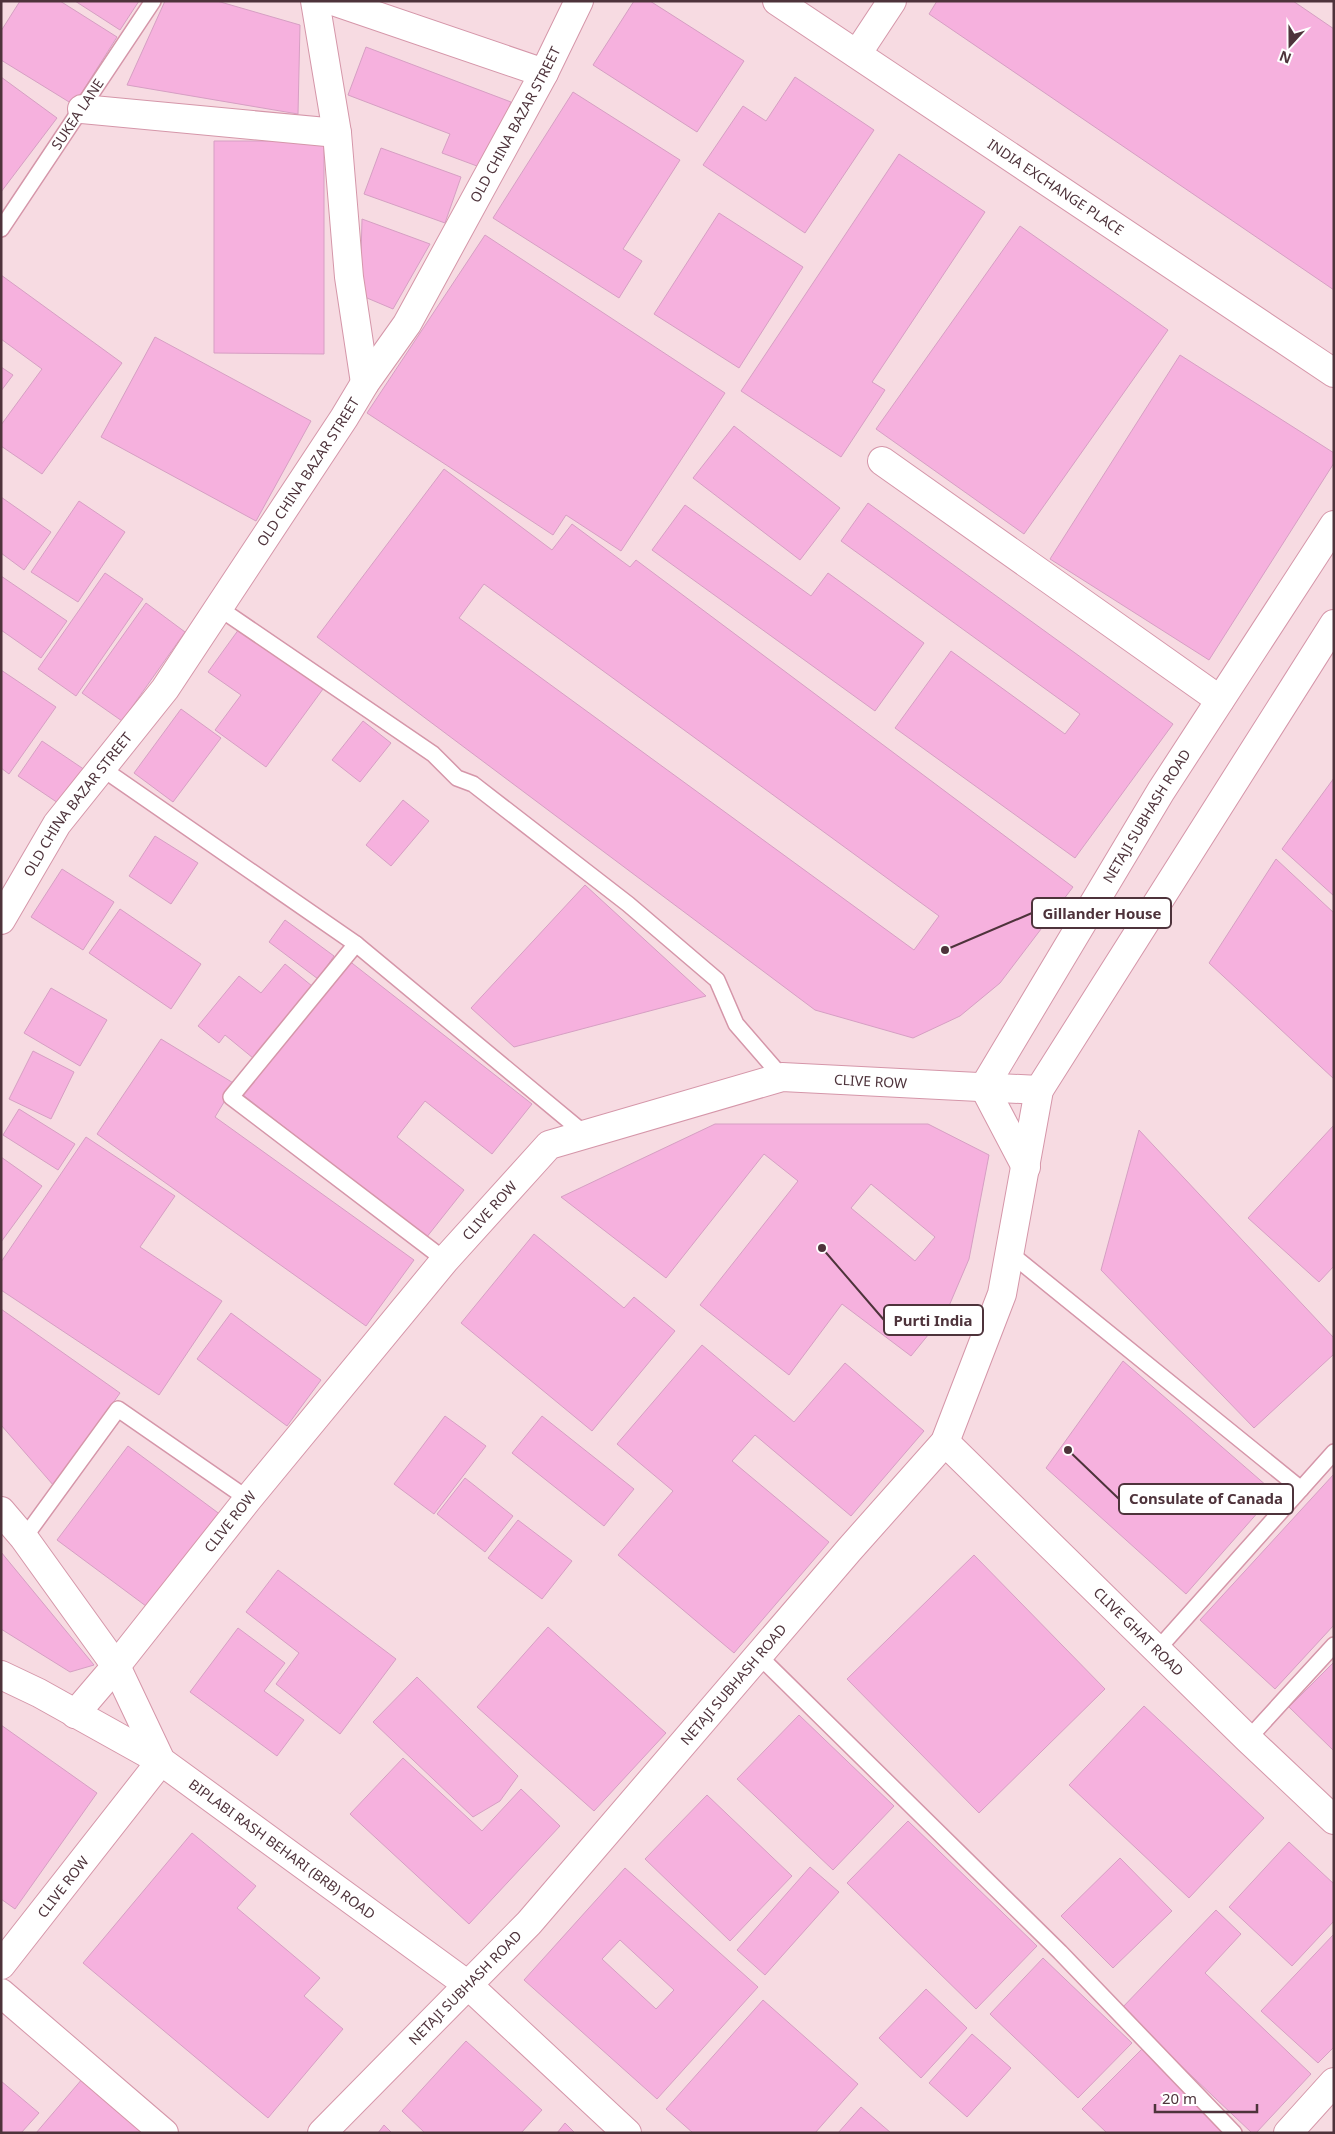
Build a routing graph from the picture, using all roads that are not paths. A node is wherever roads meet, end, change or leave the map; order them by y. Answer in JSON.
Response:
{"nodes":[{"id":1,"x":153,"y":1,"type":"edge"},
{"id":2,"x":315,"y":1,"type":"edge"},
{"id":3,"x":334,"y":1,"type":"edge"},
{"id":4,"x":579,"y":1,"type":"edge"},
{"id":5,"x":777,"y":1,"type":"edge"},
{"id":6,"x":892,"y":1,"type":"edge"},
{"id":7,"x":857,"y":54,"type":"junction"},
{"id":8,"x":544,"y":73,"type":"junction"},
{"id":9,"x":82,"y":108,"type":"junction"},
{"id":10,"x":337,"y":133,"type":"junction"},
{"id":11,"x":1,"y":229,"type":"edge"},
{"id":12,"x":1334,"y":374,"type":"edge"},
{"id":13,"x":365,"y":383,"type":"junction"},
{"id":14,"x":882,"y":461,"type":"dead end"},
{"id":15,"x":1334,"y":525,"type":"edge"},
{"id":16,"x":219,"y":608,"type":"junction"},
{"id":17,"x":1334,"y":624,"type":"edge"},
{"id":18,"x":1220,"y":700,"type":"junction"},
{"id":19,"x":102,"y":769,"type":"junction"},
{"id":20,"x":1,"y":920,"type":"edge"},
{"id":21,"x":356,"y":944,"type":"junction"},
{"id":22,"x":782,"y":1077,"type":"junction"},
{"id":23,"x":984,"y":1087,"type":"junction"},
{"id":24,"x":1039,"y":1090,"type":"junction"},
{"id":25,"x":585,"y":1134,"type":"junction"},
{"id":26,"x":1026,"y":1168,"type":"junction"},
{"id":27,"x":1011,"y":1254,"type":"junction"},
{"id":28,"x":445,"y":1260,"type":"junction"},
{"id":29,"x":945,"y":1442,"type":"junction"},
{"id":30,"x":1334,"y":1452,"type":"edge"},
{"id":31,"x":1301,"y":1489,"type":"junction"},
{"id":32,"x":248,"y":1498,"type":"junction"},
{"id":33,"x":1,"y":1511,"type":"edge"},
{"id":34,"x":24,"y":1538,"type":"junction"},
{"id":35,"x":1334,"y":1645,"type":"edge"},
{"id":36,"x":1157,"y":1650,"type":"junction"},
{"id":37,"x":759,"y":1656,"type":"junction"},
{"id":38,"x":116,"y":1666,"type":"junction"},
{"id":39,"x":1,"y":1675,"type":"edge"},
{"id":40,"x":76,"y":1714,"type":"junction"},
{"id":41,"x":1248,"y":1739,"type":"junction"},
{"id":42,"x":161,"y":1761,"type":"junction"},
{"id":43,"x":1334,"y":1820,"type":"edge"},
{"id":44,"x":1,"y":1965,"type":"edge"},
{"id":45,"x":468,"y":1985,"type":"junction"},
{"id":46,"x":1,"y":1993,"type":"edge"},
{"id":47,"x":1334,"y":2082,"type":"edge"},
{"id":48,"x":164,"y":2133,"type":"edge"},
{"id":49,"x":322,"y":2133,"type":"edge"},
{"id":50,"x":627,"y":2133,"type":"edge"},
{"id":51,"x":1234,"y":2133,"type":"edge"},
{"id":52,"x":1288,"y":2133,"type":"edge"}],
"edges":[{"from":1,"to":9,"type":"lane","name":"SUKEA LANE"},
{"from":2,"to":10,"type":"main road"},
{"from":3,"to":8,"type":"main road"},
{"from":4,"to":8,"type":"main road","name":"OLD CHINA BAZAR STREET"},
{"from":5,"to":7,"type":"main road","name":"INDIA EXCHANGE PLACE"},
{"from":6,"to":7,"type":"main road"},
{"from":7,"to":12,"type":"main road","name":"INDIA EXCHANGE PLACE"},
{"from":8,"to":13,"type":"main road","name":"OLD CHINA BAZAR STREET"},
{"from":9,"to":10,"type":"main road"},
{"from":9,"to":11,"type":"lane","name":"SUKEA LANE"},
{"from":10,"to":13,"type":"main road"},
{"from":13,"to":16,"type":"main road","name":"OLD CHINA BAZAR STREET"},
{"from":14,"to":18,"type":"main road"},
{"from":15,"to":18,"type":"main road","name":"NETAJI SUBHASH ROAD"},
{"from":16,"to":19,"type":"main road","name":"OLD CHINA BAZAR STREET"},
{"from":16,"to":22,"type":"lane"},
{"from":17,"to":24,"type":"main road","name":"NETAJI SUBHASH ROAD"},
{"from":18,"to":23,"type":"main road","name":"NETAJI SUBHASH ROAD"},
{"from":19,"to":20,"type":"main road","name":"OLD CHINA BAZAR STREET"},
{"from":19,"to":21,"type":"lane"},
{"from":21,"to":25,"type":"lane"},
{"from":21,"to":28,"type":"lane"},
{"from":22,"to":23,"type":"main road","name":"CLIVE ROW"},
{"from":22,"to":25,"type":"main road","name":"CLIVE ROW"},
{"from":23,"to":24,"type":"main road","name":"CLIVE ROW"},
{"from":23,"to":26,"type":"main road"},
{"from":24,"to":26,"type":"main road","name":"NETAJI SUBHASH ROAD"},
{"from":25,"to":28,"type":"main road","name":"CLIVE ROW"},
{"from":26,"to":27,"type":"main road","name":"NETAJI SUBHASH ROAD"},
{"from":27,"to":29,"type":"main road","name":"NETAJI SUBHASH ROAD"},
{"from":27,"to":31,"type":"lane"},
{"from":28,"to":32,"type":"main road","name":"CLIVE ROW"},
{"from":29,"to":36,"type":"main road","name":"CLIVE GHAT ROAD"},
{"from":29,"to":37,"type":"main road","name":"NETAJI SUBHASH ROAD"},
{"from":30,"to":31,"type":"lane"},
{"from":31,"to":36,"type":"lane"},
{"from":32,"to":34,"type":"lane"},
{"from":32,"to":38,"type":"main road","name":"CLIVE ROW"},
{"from":33,"to":34,"type":"main road","name":"BIPLABI RASH BEHARI (BRB) ROAD"},
{"from":34,"to":38,"type":"main road","name":"BIPLABI RASH BEHARI (BRB) ROAD"},
{"from":35,"to":41,"type":"lane"},
{"from":36,"to":41,"type":"main road","name":"CLIVE GHAT ROAD"},
{"from":37,"to":45,"type":"main road","name":"NETAJI SUBHASH ROAD"},
{"from":37,"to":51,"type":"lane"},
{"from":38,"to":40,"type":"main road","name":"CLIVE ROW"},
{"from":38,"to":42,"type":"main road","name":"BIPLABI RASH BEHARI (BRB) ROAD"},
{"from":39,"to":40,"type":"main road"},
{"from":40,"to":42,"type":"main road"},
{"from":41,"to":43,"type":"main road","name":"CLIVE GHAT ROAD"},
{"from":42,"to":44,"type":"main road","name":"CLIVE ROW"},
{"from":42,"to":45,"type":"main road","name":"BIPLABI RASH BEHARI (BRB) ROAD"},
{"from":45,"to":49,"type":"main road","name":"NETAJI SUBHASH ROAD"},
{"from":45,"to":50,"type":"main road","name":"BIPLABI RASH BEHARI (BRB) ROAD"},
{"from":46,"to":48,"type":"main road"},
{"from":47,"to":52,"type":"main road"}]}
